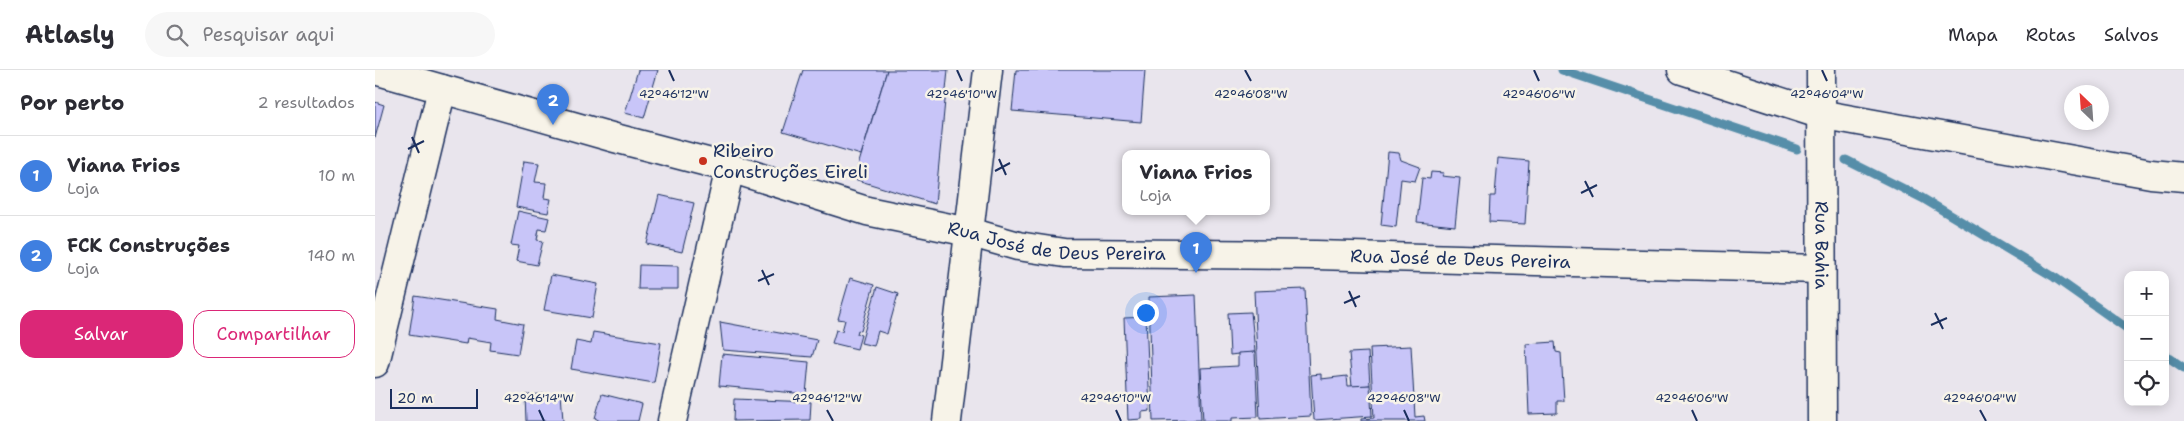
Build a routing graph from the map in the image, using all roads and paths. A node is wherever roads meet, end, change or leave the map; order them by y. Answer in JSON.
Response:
{"nodes":[{"id":1,"x":375,"y":70,"type":"edge"},
{"id":2,"x":988,"y":70,"type":"edge"},
{"id":3,"x":1682,"y":70,"type":"edge"},
{"id":4,"x":1821,"y":70,"type":"edge"},
{"id":5,"x":442,"y":89,"type":"junction"},
{"id":6,"x":1819,"y":114,"type":"junction"},
{"id":7,"x":730,"y":168,"type":"junction"},
{"id":8,"x":2184,"y":177,"type":"edge"},
{"id":9,"x":969,"y":232,"type":"junction"},
{"id":10,"x":1821,"y":269,"type":"junction"},
{"id":11,"x":375,"y":363,"type":"edge"},
{"id":12,"x":673,"y":421,"type":"edge"},
{"id":13,"x":947,"y":421,"type":"edge"},
{"id":14,"x":1822,"y":421,"type":"edge"}],
"edges":[{"from":1,"to":5,"type":"street","name":"Rua José de Deus Pereira"},
{"from":2,"to":9,"type":"street"},
{"from":3,"to":6,"type":"street"},
{"from":4,"to":6,"type":"street","name":"Rua Bahia"},
{"from":5,"to":7,"type":"street","name":"Rua José de Deus Pereira"},
{"from":5,"to":11,"type":"street"},
{"from":6,"to":8,"type":"street"},
{"from":6,"to":10,"type":"street","name":"Rua Bahia"},
{"from":7,"to":9,"type":"street","name":"Rua José de Deus Pereira"},
{"from":7,"to":12,"type":"street"},
{"from":9,"to":10,"type":"street","name":"Rua José de Deus Pereira"},
{"from":9,"to":13,"type":"street"},
{"from":10,"to":14,"type":"street","name":"Rua Bahia"}]}
